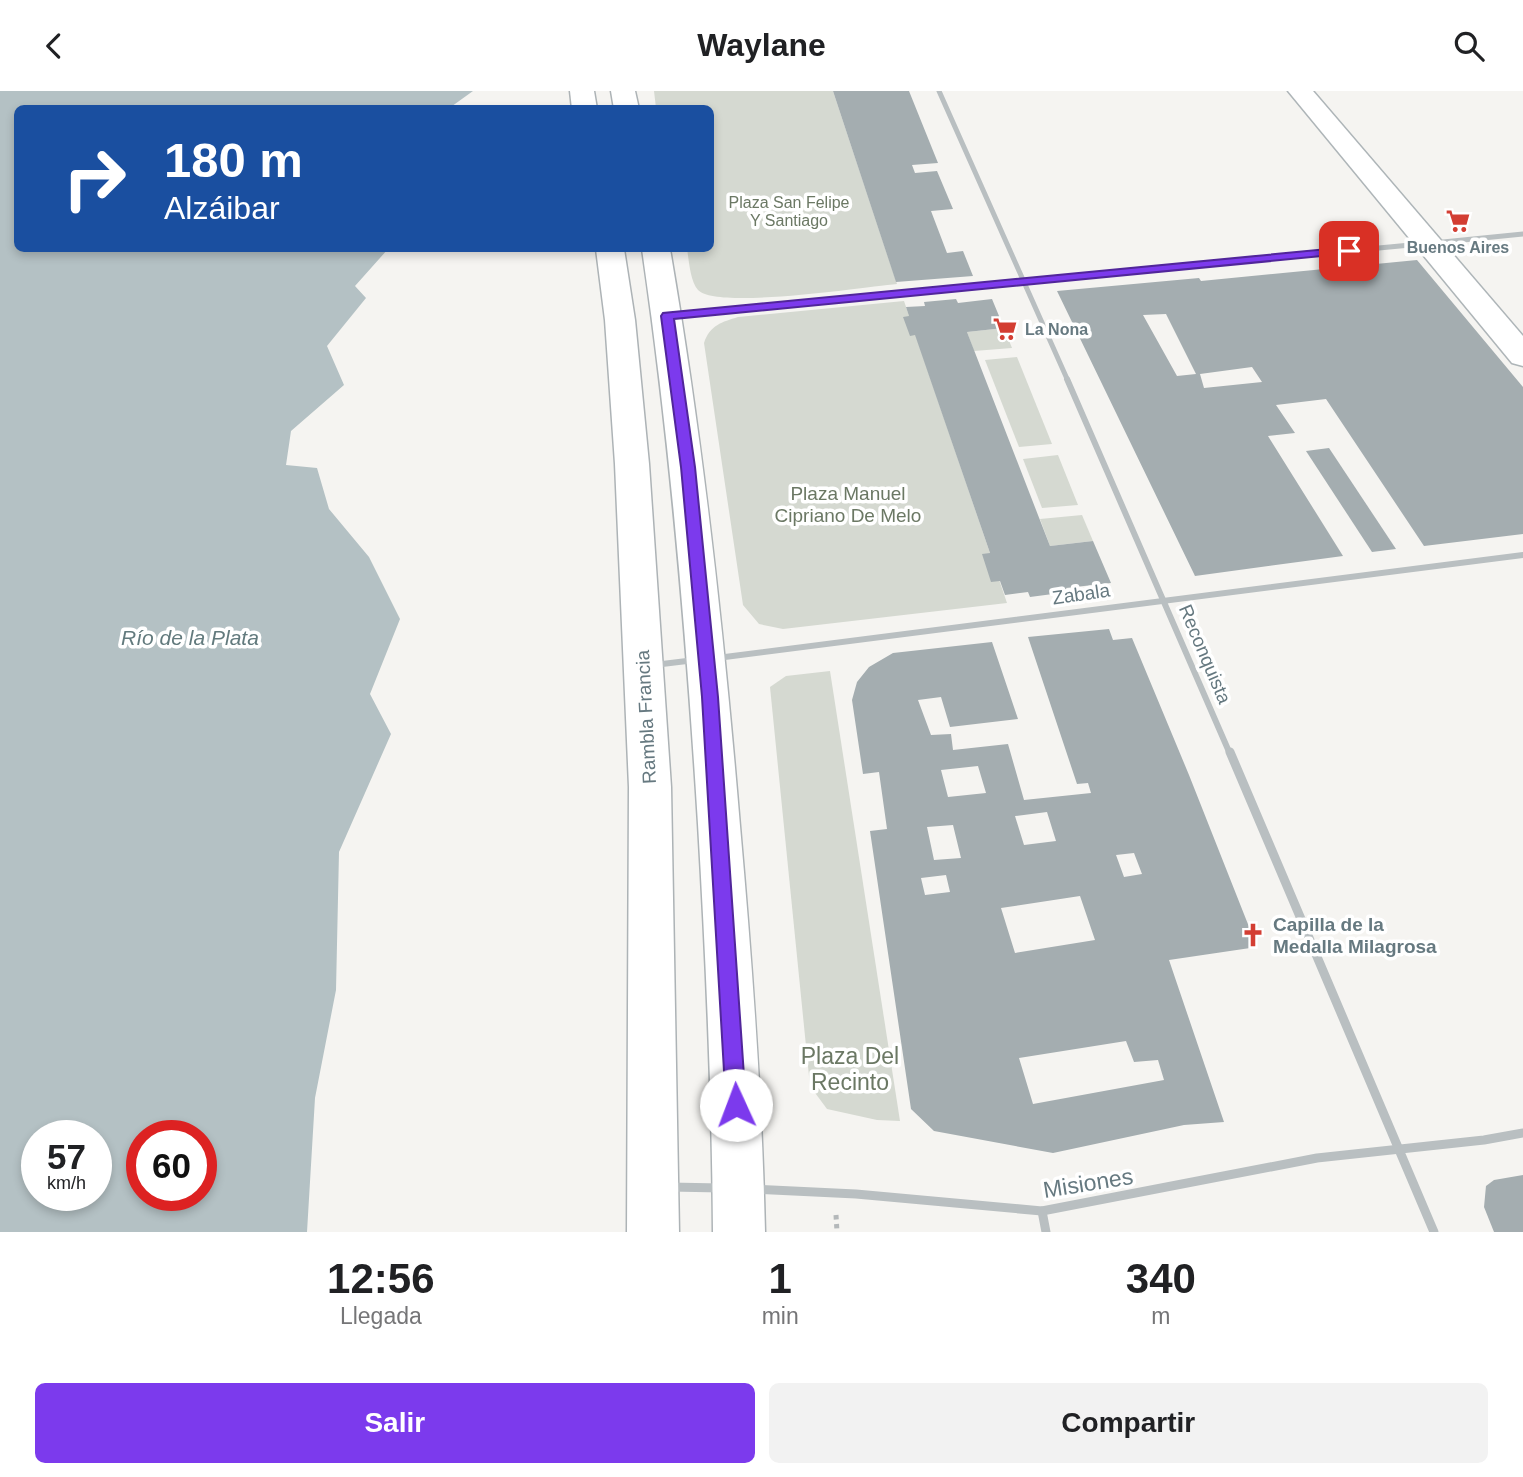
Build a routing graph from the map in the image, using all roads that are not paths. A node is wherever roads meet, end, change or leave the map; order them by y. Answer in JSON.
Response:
{"nodes":[{"id":1,"x":939,"y":91,"type":"edge"},
{"id":2,"x":1300,"y":91,"type":"edge"},
{"id":3,"x":1523,"y":234,"type":"edge"},
{"id":4,"x":1428,"y":243,"type":"junction"},
{"id":5,"x":610,"y":252,"type":"edge"},
{"id":6,"x":656,"y":252,"type":"edge"},
{"id":7,"x":1023,"y":282,"type":"junction"},
{"id":8,"x":667,"y":316,"type":"junction"},
{"id":9,"x":1523,"y":356,"type":"edge"},
{"id":10,"x":1523,"y":555,"type":"edge"},
{"id":11,"x":1164,"y":599,"type":"junction"},
{"id":12,"x":706,"y":659,"type":"junction"},
{"id":13,"x":643,"y":666,"type":"junction"},
{"id":14,"x":1523,"y":1133,"type":"edge"},
{"id":15,"x":1398,"y":1150,"type":"junction"},
{"id":16,"x":654,"y":1209,"type":"edge"},
{"id":17,"x":739,"y":1210,"type":"edge"},
{"id":18,"x":1042,"y":1212,"type":"junction"},
{"id":19,"x":1046,"y":1232,"type":"edge"},
{"id":20,"x":1434,"y":1232,"type":"edge"}],
"edges":[{"from":1,"to":7,"type":"street","name":"Reconquista"},
{"from":2,"to":4,"type":"main road"},
{"from":3,"to":4,"type":"street"},
{"from":4,"to":7,"type":"street"},
{"from":4,"to":9,"type":"main road"},
{"from":5,"to":13,"type":"main road","name":"Rambla Francia"},
{"from":6,"to":8,"type":"main road"},
{"from":7,"to":8,"type":"street"},
{"from":7,"to":11,"type":"street","name":"Reconquista"},
{"from":8,"to":12,"type":"main road"},
{"from":10,"to":11,"type":"street","name":"Zabala"},
{"from":11,"to":12,"type":"street","name":"Zabala"},
{"from":11,"to":15,"type":"street","name":"Reconquista"},
{"from":12,"to":13,"type":"street","name":"Zabala"},
{"from":12,"to":17,"type":"main road"},
{"from":13,"to":16,"type":"main road","name":"Rambla Francia"},
{"from":14,"to":15,"type":"street","name":"Misiones"},
{"from":15,"to":18,"type":"street","name":"Misiones"},
{"from":15,"to":20,"type":"street","name":"Reconquista"},
{"from":16,"to":17,"type":"street","name":"Misiones"},
{"from":17,"to":18,"type":"street","name":"Misiones"},
{"from":18,"to":19,"type":"street"}]}
